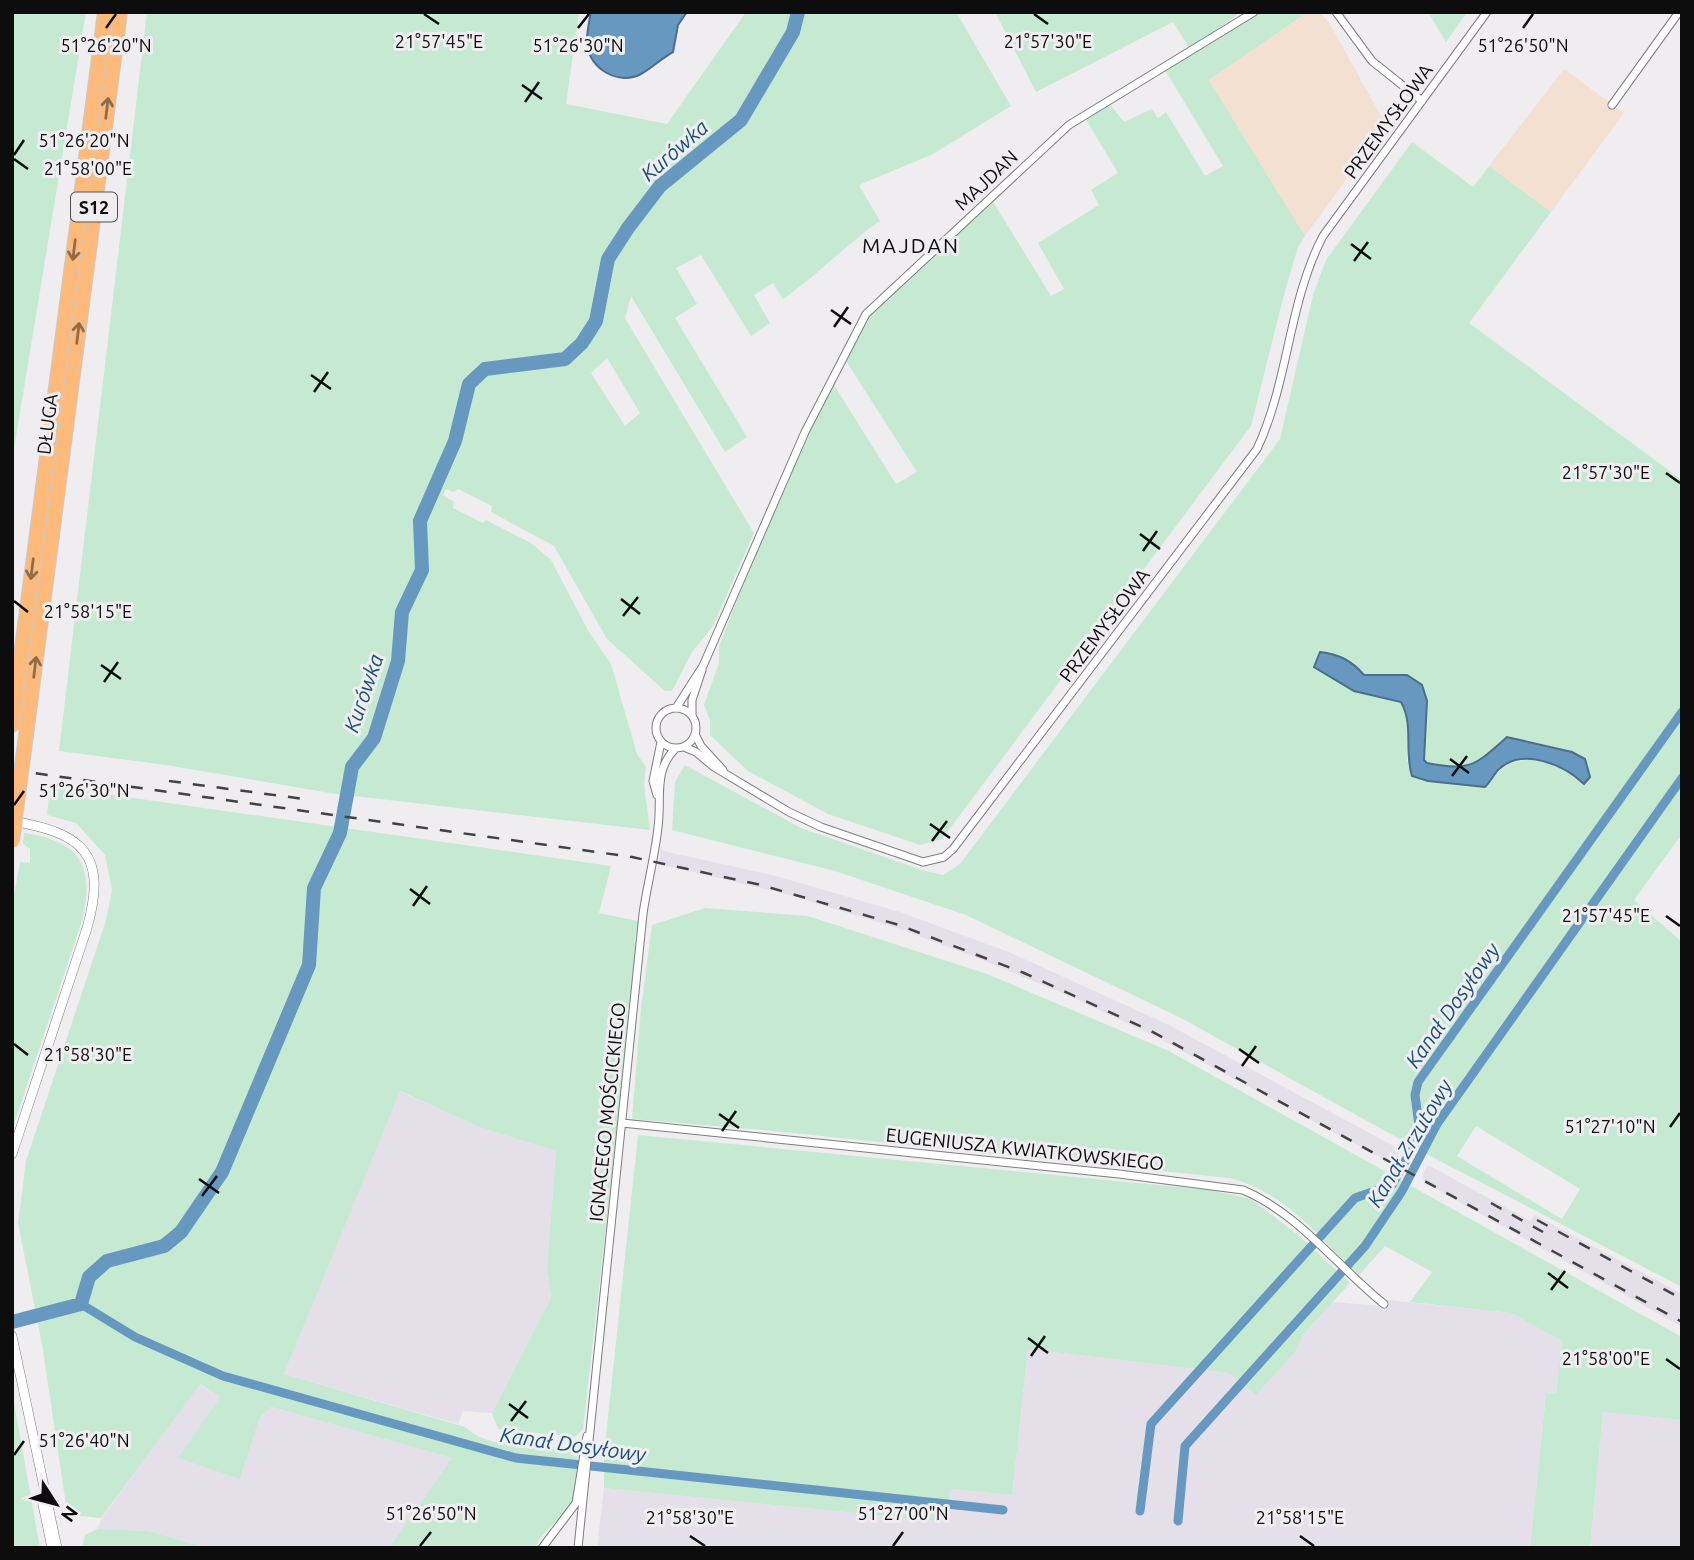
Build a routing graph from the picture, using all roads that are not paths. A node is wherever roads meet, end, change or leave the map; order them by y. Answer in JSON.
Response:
{"nodes":[{"id":1,"x":105,"y":12,"type":"edge"},
{"id":2,"x":120,"y":12,"type":"edge"},
{"id":3,"x":1254,"y":12,"type":"edge"},
{"id":4,"x":1336,"y":12,"type":"edge"},
{"id":5,"x":1487,"y":12,"type":"edge"},
{"id":6,"x":1679,"y":12,"type":"edge"},
{"id":7,"x":1422,"y":101,"type":"junction"},
{"id":8,"x":1612,"y":105,"type":"dead end"},
{"id":9,"x":62,"y":400,"type":"junction"},
{"id":10,"x":703,"y":666,"type":"junction"},
{"id":11,"x":677,"y":708,"type":"junction"},
{"id":12,"x":692,"y":716,"type":"junction"},
{"id":13,"x":12,"y":725,"type":"edge"},
{"id":14,"x":695,"y":734,"type":"junction"},
{"id":15,"x":660,"y":742,"type":"junction"},
{"id":16,"x":680,"y":748,"type":"junction"},
{"id":17,"x":723,"y":771,"type":"junction"},
{"id":18,"x":658,"y":796,"type":"junction"},
{"id":19,"x":12,"y":821,"type":"edge"},
{"id":20,"x":12,"y":841,"type":"edge"},
{"id":21,"x":622,"y":1124,"type":"junction"},
{"id":22,"x":12,"y":1154,"type":"edge"},
{"id":23,"x":1384,"y":1304,"type":"dead end"},
{"id":24,"x":12,"y":1336,"type":"edge"},
{"id":25,"x":37,"y":1453,"type":"junction"},
{"id":26,"x":583,"y":1479,"type":"junction"},
{"id":27,"x":562,"y":1522,"type":"junction"},
{"id":28,"x":580,"y":1532,"type":"junction"},
{"id":29,"x":52,"y":1548,"type":"edge"},
{"id":30,"x":57,"y":1548,"type":"edge"},
{"id":31,"x":542,"y":1548,"type":"edge"},
{"id":32,"x":579,"y":1548,"type":"edge"}],
"edges":[{"from":1,"to":9,"type":"highway","name":"DŁUGA","number":"S12","one_way":true},
{"from":9,"to":2,"type":"highway","name":"DŁUGA","number":"S12","one_way":true},
{"from":3,"to":10,"type":"street","name":"MAJDAN"},
{"from":4,"to":7,"type":"street"},
{"from":5,"to":7,"type":"street","name":"PRZEMYSŁOWA"},
{"from":6,"to":8,"type":"street"},
{"from":7,"to":17,"type":"street","name":"PRZEMYSŁOWA"},
{"from":9,"to":13,"type":"highway","name":"DŁUGA","number":"S12","one_way":true},
{"from":20,"to":9,"type":"highway","name":"DŁUGA","number":"S12","one_way":true,"bridge":true},
{"from":10,"to":11,"type":"street","name":"MAJDAN"},
{"from":10,"to":12,"type":"street","name":"MAJDAN"},
{"from":11,"to":12,"type":"street"},
{"from":11,"to":15,"type":"street"},
{"from":12,"to":14,"type":"street"},
{"from":14,"to":16,"type":"street"},
{"from":14,"to":17,"type":"street","name":"PRZEMYSŁOWA"},
{"from":15,"to":16,"type":"street"},
{"from":15,"to":18,"type":"street","name":"IGNACEGO MOŚCICKIEGO"},
{"from":16,"to":17,"type":"street","name":"PRZEMYSŁOWA"},
{"from":16,"to":18,"type":"street","name":"IGNACEGO MOŚCICKIEGO"},
{"from":18,"to":21,"type":"street","name":"IGNACEGO MOŚCICKIEGO"},
{"from":19,"to":22,"type":"street"},
{"from":21,"to":23,"type":"street","name":"EUGENIUSZA KWIATKOWSKIEGO"},
{"from":21,"to":26,"type":"street","name":"IGNACEGO MOŚCICKIEGO"},
{"from":24,"to":25,"type":"street"},
{"from":25,"to":29,"type":"street"},
{"from":25,"to":30,"type":"street"},
{"from":26,"to":27,"type":"street","name":"IGNACEGO MOŚCICKIEGO"},
{"from":26,"to":28,"type":"street","name":"IGNACEGO MOŚCICKIEGO"},
{"from":27,"to":28,"type":"street"},
{"from":27,"to":31,"type":"street","name":"IGNACEGO MOŚCICKIEGO"},
{"from":28,"to":32,"type":"street","name":"IGNACEGO MOŚCICKIEGO"}]}
